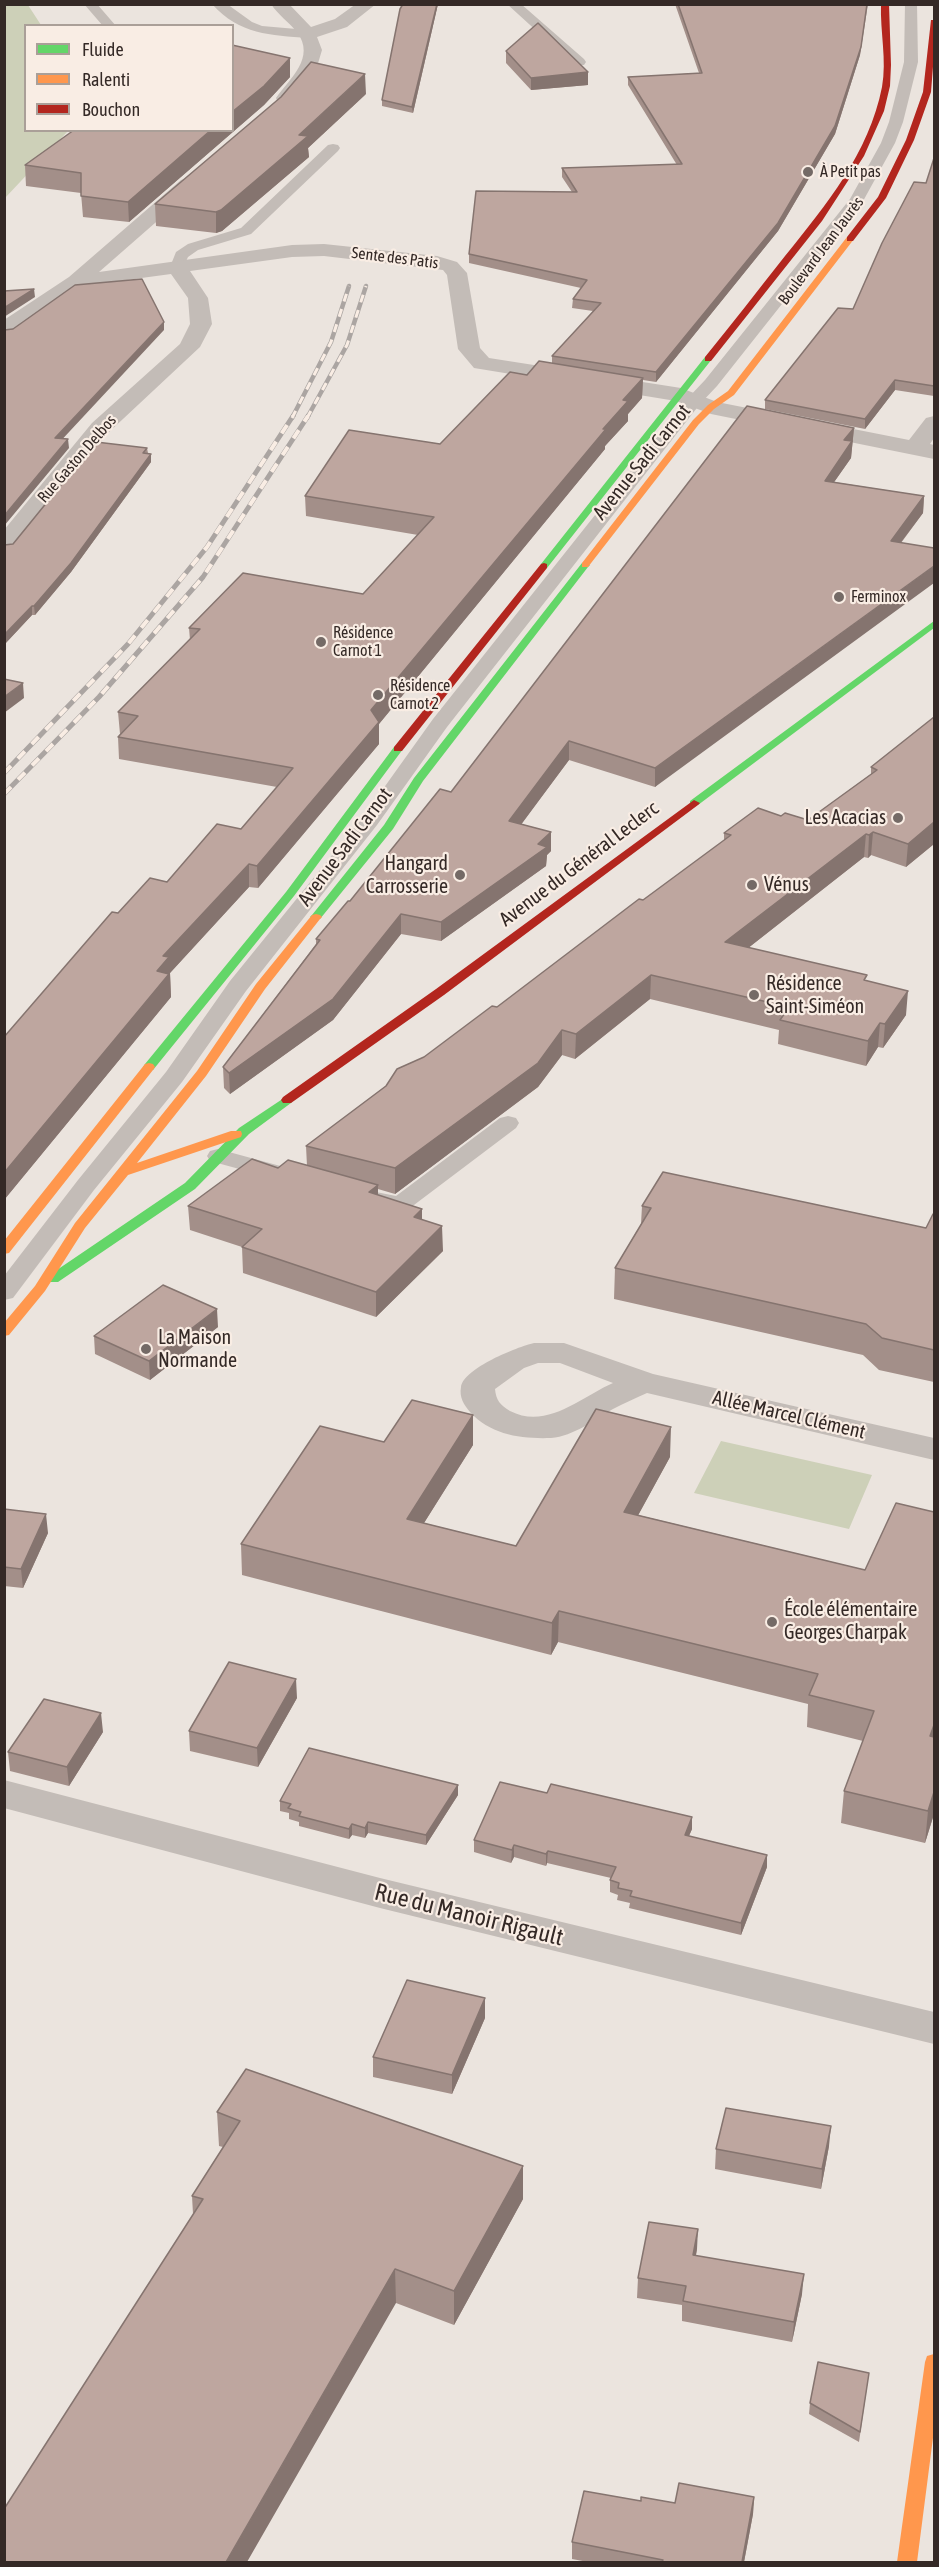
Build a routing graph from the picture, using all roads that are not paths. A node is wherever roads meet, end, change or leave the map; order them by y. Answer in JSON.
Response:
{"nodes":[{"id":1,"x":218,"y":4,"type":"edge"},
{"id":2,"x":279,"y":4,"type":"edge"},
{"id":3,"x":368,"y":4,"type":"edge"},
{"id":4,"x":513,"y":4,"type":"edge"},
{"id":5,"x":885,"y":4,"type":"edge"},
{"id":6,"x":911,"y":4,"type":"edge"},
{"id":7,"x":91,"y":6,"type":"edge"},
{"id":8,"x":110,"y":6,"type":"edge"},
{"id":9,"x":934,"y":22,"type":"edge"},
{"id":10,"x":108,"y":24,"type":"edge"},
{"id":11,"x":308,"y":34,"type":"junction"},
{"id":12,"x":579,"y":62,"type":"edge"},
{"id":13,"x":931,"y":92,"type":"edge"},
{"id":14,"x":273,"y":111,"type":"edge"},
{"id":15,"x":333,"y":148,"type":"dead end"},
{"id":16,"x":202,"y":172,"type":"edge"},
{"id":17,"x":177,"y":267,"type":"junction"},
{"id":18,"x":76,"y":281,"type":"junction"},
{"id":19,"x":4,"y":330,"type":"edge"},
{"id":20,"x":695,"y":401,"type":"junction"},
{"id":21,"x":934,"y":423,"type":"edge"},
{"id":22,"x":925,"y":450,"type":"edge"},
{"id":23,"x":4,"y":546,"type":"edge"},
{"id":24,"x":934,"y":624,"type":"edge"},
{"id":25,"x":508,"y":1123,"type":"dead end"},
{"id":26,"x":186,"y":1137,"type":"dead end"},
{"id":27,"x":213,"y":1150,"type":"junction"},
{"id":28,"x":126,"y":1171,"type":"junction"},
{"id":29,"x":297,"y":1178,"type":"edge"},
{"id":30,"x":86,"y":1185,"type":"junction"},
{"id":31,"x":354,"y":1194,"type":"edge"},
{"id":32,"x":46,"y":1198,"type":"junction"},
{"id":33,"x":4,"y":1250,"type":"edge"},
{"id":34,"x":40,"y":1288,"type":"junction"},
{"id":35,"x":4,"y":1293,"type":"edge"},
{"id":36,"x":4,"y":1332,"type":"edge"},
{"id":37,"x":643,"y":1382,"type":"dead end"},
{"id":38,"x":934,"y":1449,"type":"edge"},
{"id":39,"x":4,"y":1794,"type":"edge"},
{"id":40,"x":934,"y":2028,"type":"edge"},
{"id":41,"x":934,"y":2362,"type":"edge"},
{"id":42,"x":907,"y":2562,"type":"edge"}],
"edges":[{"from":1,"to":11,"type":"lane"},
{"from":2,"to":11,"type":"street"},
{"from":3,"to":11,"type":"street"},
{"from":4,"to":12,"type":"lane"},
{"from":5,"to":20,"type":"main road","name":"Boulevard Jean Jaurès"},
{"from":6,"to":20,"type":"lane"},
{"from":7,"to":8,"type":"lane"},
{"from":7,"to":10,"type":"lane"},
{"from":9,"to":13,"type":"main road","name":"Boulevard Jean Jaurès"},
{"from":11,"to":14,"type":"street"},
{"from":13,"to":20,"type":"main road","name":"Boulevard Jean Jaurès"},
{"from":15,"to":17,"type":"lane"},
{"from":16,"to":18,"type":"street"},
{"from":17,"to":18,"type":"street"},
{"from":17,"to":20,"type":"street","name":"Sente des Patis"},
{"from":17,"to":23,"type":"street","name":"Rue Gaston Delbos"},
{"from":18,"to":19,"type":"street"},
{"from":20,"to":22,"type":"street"},
{"from":20,"to":28,"type":"main road","name":"Avenue Sadi Carnot"},
{"from":20,"to":30,"type":"lane"},
{"from":20,"to":32,"type":"main road","name":"Avenue Sadi Carnot"},
{"from":21,"to":22,"type":"street"},
{"from":24,"to":27,"type":"main road","name":"Avenue du Général Leclerc"},
{"from":25,"to":31,"type":"lane"},
{"from":26,"to":27,"type":"main road"},
{"from":27,"to":28,"type":"main road","name":"Avenue du Général Leclerc"},
{"from":27,"to":29,"type":"lane"},
{"from":27,"to":34,"type":"main road"},
{"from":28,"to":30,"type":"main road","name":"Avenue du Général Leclerc"},
{"from":28,"to":34,"type":"main road","name":"Avenue Sadi Carnot"},
{"from":30,"to":32,"type":"main road","name":"Avenue du Général Leclerc"},
{"from":30,"to":35,"type":"lane"},
{"from":32,"to":33,"type":"main road","name":"Avenue Sadi Carnot"},
{"from":34,"to":36,"type":"main road"},
{"from":37,"to":38,"type":"street","name":"Allée Marcel Clément"},
{"from":39,"to":40,"type":"street","name":"Rue du Manoir Rigault"},
{"from":41,"to":42,"type":"main road"}]}
